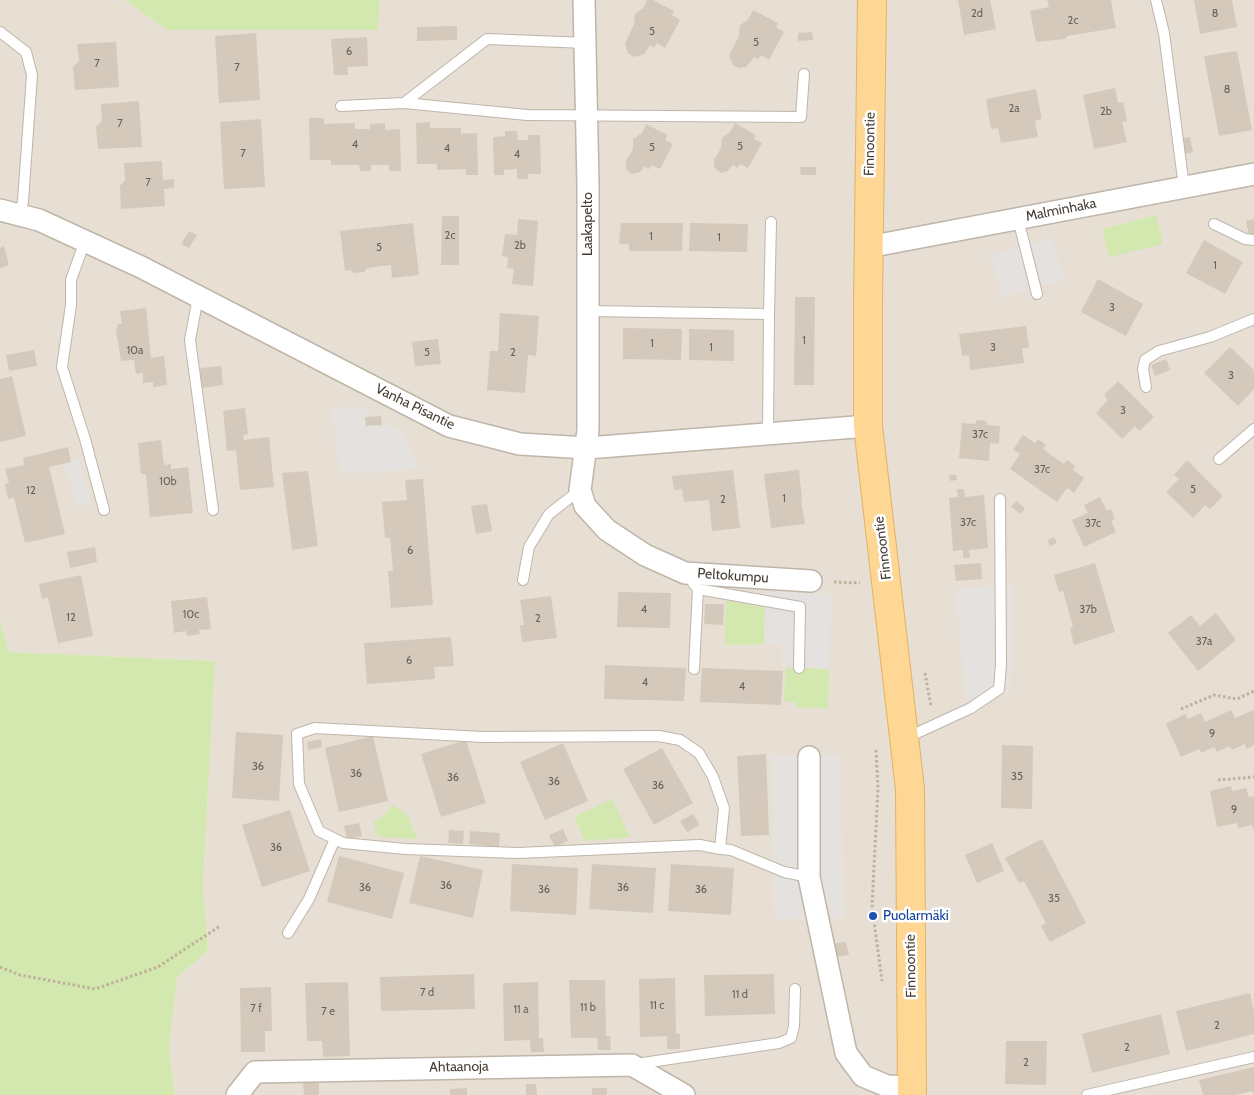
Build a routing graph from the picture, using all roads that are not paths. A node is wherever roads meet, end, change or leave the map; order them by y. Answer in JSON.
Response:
{"nodes":[{"id":1,"x":584,"y":0,"type":"edge"},
{"id":2,"x":872,"y":0,"type":"edge"},
{"id":3,"x":1156,"y":0,"type":"edge"},
{"id":4,"x":0,"y":32,"type":"edge"},
{"id":5,"x":586,"y":44,"type":"junction"},
{"id":6,"x":804,"y":74,"type":"dead end"},
{"id":7,"x":404,"y":103,"type":"junction"},
{"id":8,"x":341,"y":106,"type":"dead end"},
{"id":9,"x":587,"y":116,"type":"junction"},
{"id":10,"x":1254,"y":174,"type":"edge"},
{"id":11,"x":1184,"y":187,"type":"junction"},
{"id":12,"x":10,"y":212,"type":"edge"},
{"id":13,"x":1018,"y":218,"type":"junction"},
{"id":14,"x":772,"y":222,"type":"dead end"},
{"id":15,"x":1214,"y":224,"type":"dead end"},
{"id":16,"x":1254,"y":240,"type":"edge"},
{"id":17,"x":85,"y":241,"type":"junction"},
{"id":18,"x":868,"y":247,"type":"junction"},
{"id":19,"x":1037,"y":294,"type":"dead end"},
{"id":20,"x":198,"y":297,"type":"junction"},
{"id":21,"x":588,"y":311,"type":"junction"},
{"id":22,"x":769,"y":314,"type":"junction"},
{"id":23,"x":1254,"y":319,"type":"edge"},
{"id":24,"x":1146,"y":388,"type":"dead end"},
{"id":25,"x":868,"y":426,"type":"junction"},
{"id":26,"x":1254,"y":429,"type":"edge"},
{"id":27,"x":768,"y":434,"type":"junction"},
{"id":28,"x":587,"y":448,"type":"junction"},
{"id":29,"x":1219,"y":459,"type":"dead end"},
{"id":30,"x":580,"y":490,"type":"junction"},
{"id":31,"x":1000,"y":499,"type":"dead end"},
{"id":32,"x":104,"y":510,"type":"dead end"},
{"id":33,"x":213,"y":510,"type":"dead end"},
{"id":34,"x":523,"y":580,"type":"dead end"},
{"id":35,"x":691,"y":581,"type":"junction"},
{"id":36,"x":811,"y":581,"type":"dead end"},
{"id":37,"x":694,"y":668,"type":"dead end"},
{"id":38,"x":799,"y":668,"type":"dead end"},
{"id":39,"x":905,"y":738,"type":"junction"},
{"id":40,"x":809,"y":757,"type":"dead end"},
{"id":41,"x":335,"y":839,"type":"junction"},
{"id":42,"x":720,"y":848,"type":"junction"},
{"id":43,"x":809,"y":877,"type":"junction"},
{"id":44,"x":288,"y":933,"type":"dead end"},
{"id":45,"x":794,"y":989,"type":"dead end"},
{"id":46,"x":1254,"y":1057,"type":"edge"},
{"id":47,"x":632,"y":1064,"type":"junction"},
{"id":48,"x":912,"y":1091,"type":"edge"},
{"id":49,"x":238,"y":1095,"type":"edge"},
{"id":50,"x":684,"y":1095,"type":"edge"},
{"id":51,"x":1087,"y":1095,"type":"edge"}],
"edges":[{"from":1,"to":5,"type":"street","name":"Laakapelto"},
{"from":2,"to":18,"type":"main road","name":"Finnoontie"},
{"from":3,"to":11,"type":"lane"},
{"from":4,"to":12,"type":"lane"},
{"from":5,"to":7,"type":"lane"},
{"from":5,"to":9,"type":"street","name":"Laakapelto"},
{"from":6,"to":9,"type":"lane"},
{"from":7,"to":8,"type":"lane"},
{"from":7,"to":9,"type":"lane"},
{"from":9,"to":21,"type":"street","name":"Laakapelto"},
{"from":10,"to":11,"type":"street","name":"Malminhaka"},
{"from":11,"to":13,"type":"street","name":"Malminhaka"},
{"from":12,"to":17,"type":"street","name":"Vanha Pisantie"},
{"from":13,"to":18,"type":"street","name":"Malminhaka"},
{"from":13,"to":19,"type":"lane"},
{"from":14,"to":22,"type":"lane"},
{"from":15,"to":16,"type":"lane"},
{"from":17,"to":20,"type":"street","name":"Vanha Pisantie"},
{"from":17,"to":32,"type":"lane"},
{"from":18,"to":25,"type":"main road","name":"Finnoontie"},
{"from":20,"to":28,"type":"street","name":"Vanha Pisantie"},
{"from":20,"to":33,"type":"lane"},
{"from":21,"to":22,"type":"lane"},
{"from":21,"to":28,"type":"street","name":"Laakapelto"},
{"from":22,"to":27,"type":"lane"},
{"from":23,"to":24,"type":"lane"},
{"from":25,"to":27,"type":"street","name":"Vanha Pisantie"},
{"from":25,"to":39,"type":"main road","name":"Finnoontie"},
{"from":26,"to":29,"type":"lane"},
{"from":27,"to":28,"type":"street","name":"Vanha Pisantie"},
{"from":28,"to":30,"type":"street"},
{"from":30,"to":34,"type":"lane"},
{"from":30,"to":35,"type":"street","name":"Peltokumpu"},
{"from":31,"to":39,"type":"lane"},
{"from":35,"to":36,"type":"street","name":"Peltokumpu"},
{"from":35,"to":37,"type":"lane"},
{"from":35,"to":38,"type":"lane"},
{"from":39,"to":48,"type":"main road","name":"Finnoontie"},
{"from":40,"to":43,"type":"street"},
{"from":41,"to":42,"type":"lane"},
{"from":41,"to":42,"type":"lane"},
{"from":41,"to":44,"type":"lane"},
{"from":42,"to":43,"type":"lane"},
{"from":43,"to":48,"type":"street"},
{"from":45,"to":47,"type":"lane"},
{"from":46,"to":51,"type":"lane"},
{"from":47,"to":49,"type":"street","name":"Ahtaanoja"},
{"from":47,"to":50,"type":"street"}]}
